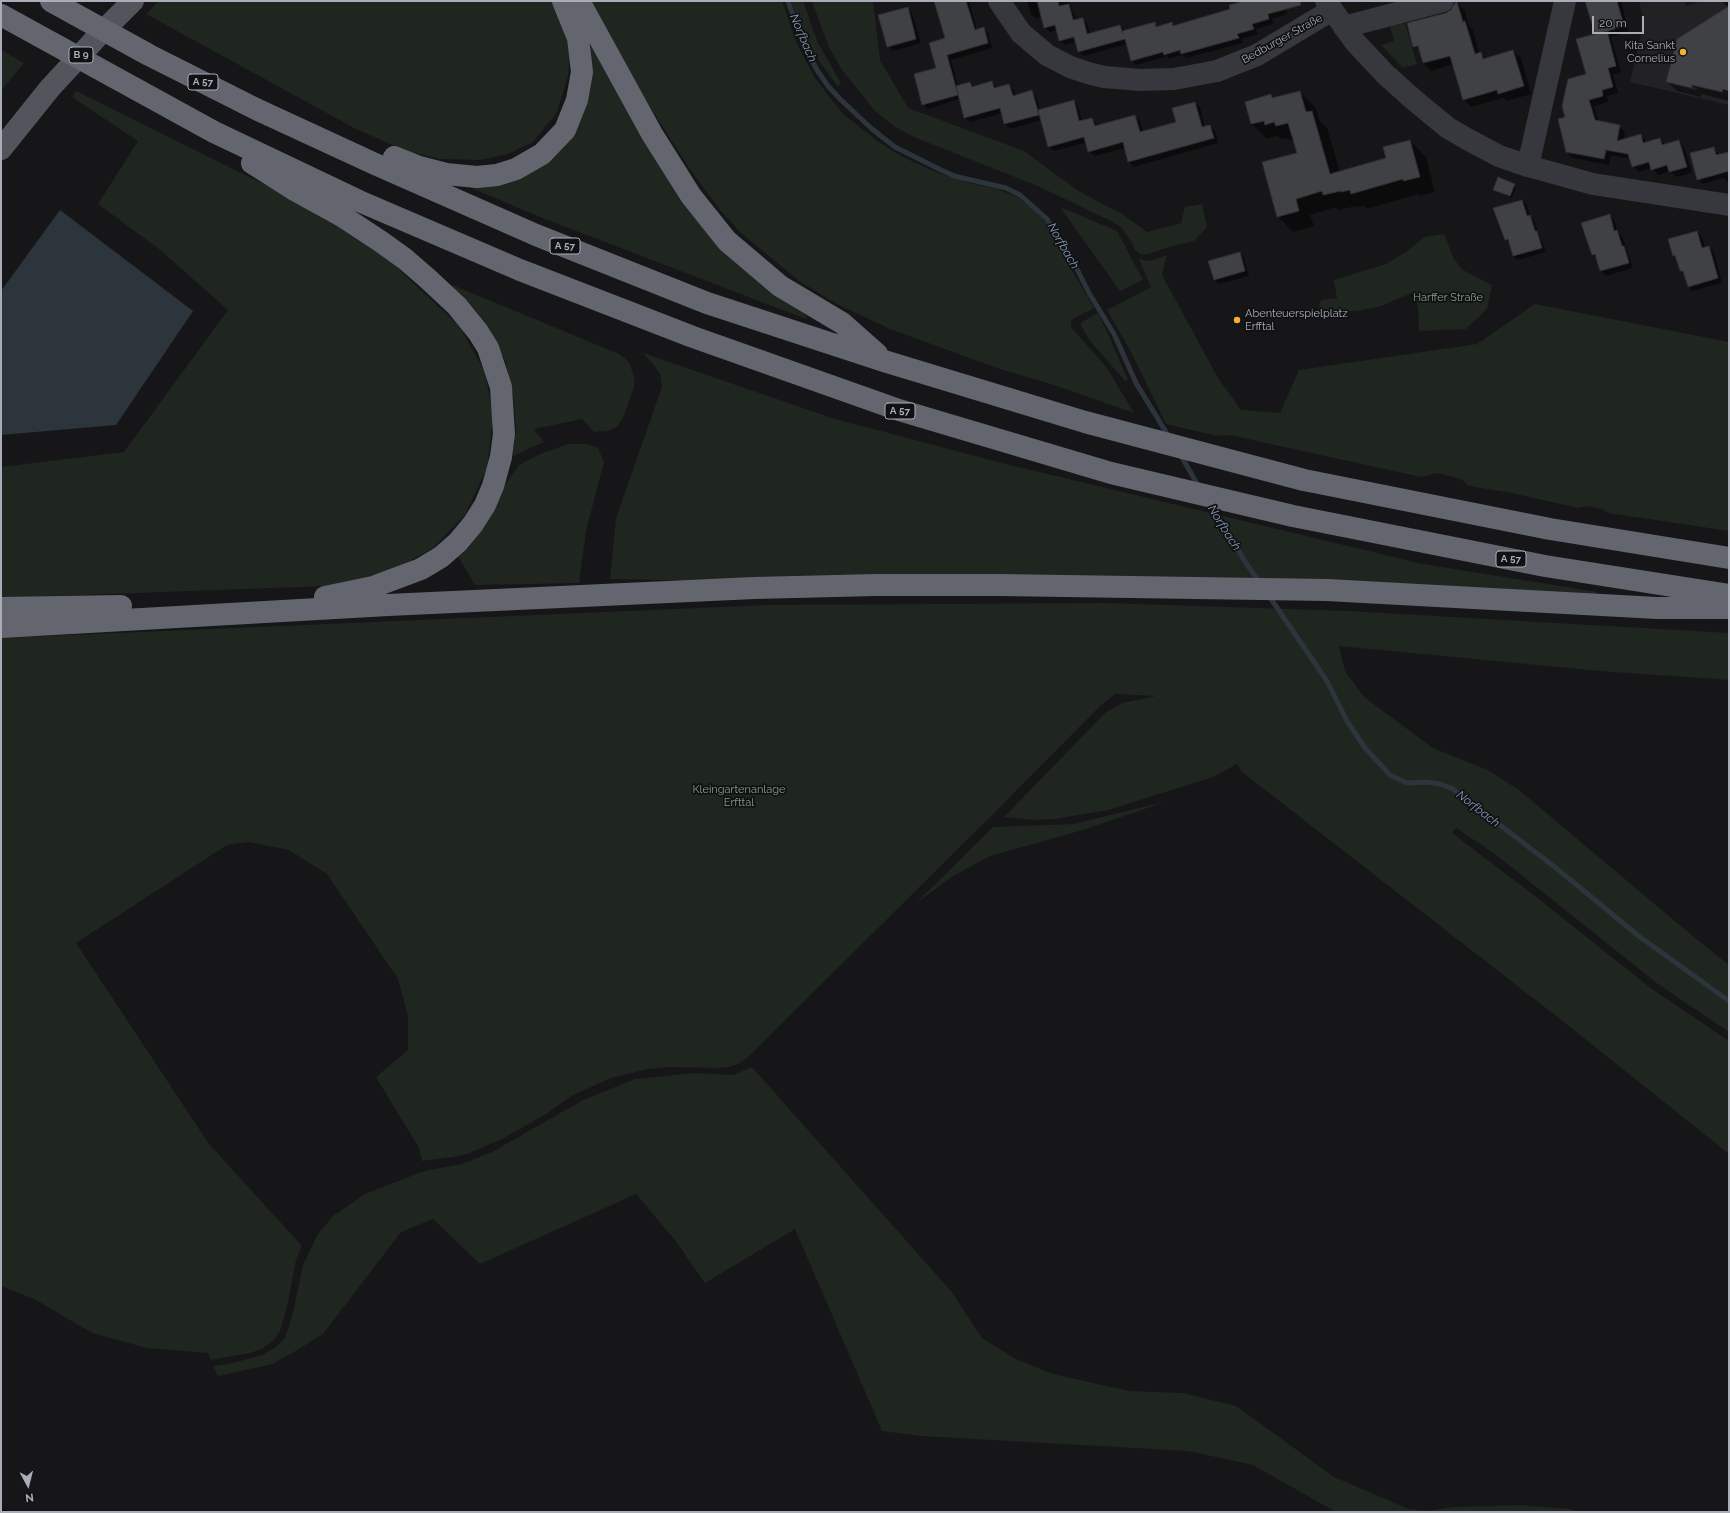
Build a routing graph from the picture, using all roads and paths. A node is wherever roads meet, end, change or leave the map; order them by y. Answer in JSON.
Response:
{"nodes":[{"id":1,"x":51,"y":1,"type":"edge"},
{"id":2,"x":133,"y":1,"type":"edge"},
{"id":3,"x":563,"y":1,"type":"edge"},
{"id":4,"x":579,"y":1,"type":"edge"},
{"id":5,"x":999,"y":1,"type":"edge"},
{"id":6,"x":1443,"y":1,"type":"edge"},
{"id":7,"x":1565,"y":1,"type":"edge"},
{"id":8,"x":1334,"y":13,"type":"edge"},
{"id":9,"x":1,"y":15,"type":"edge"},
{"id":10,"x":256,"y":109,"type":"junction"},
{"id":11,"x":214,"y":132,"type":"junction"},
{"id":12,"x":1,"y":149,"type":"edge"},
{"id":13,"x":1528,"y":166,"type":"junction"},
{"id":14,"x":1729,"y":205,"type":"edge"},
{"id":15,"x":884,"y":360,"type":"junction"},
{"id":16,"x":1729,"y":558,"type":"edge"},
{"id":17,"x":1729,"y":595,"type":"edge"},
{"id":18,"x":1,"y":608,"type":"edge"},
{"id":19,"x":1729,"y":608,"type":"edge"},
{"id":20,"x":1,"y":627,"type":"edge"}],
"edges":[{"from":1,"to":10,"type":"highway","number":"A 57"},
{"from":2,"to":12,"type":"main road","number":"B 9"},
{"from":3,"to":10,"type":"highway"},
{"from":4,"to":15,"type":"highway"},
{"from":5,"to":8,"type":"street","name":"Bedburger Straße"},
{"from":6,"to":8,"type":"street","name":"Bedburger Straße"},
{"from":7,"to":13,"type":"street"},
{"from":8,"to":13,"type":"street"},
{"from":9,"to":11,"type":"highway","number":"A 57"},
{"from":10,"to":15,"type":"highway","number":"A 57"},
{"from":11,"to":17,"type":"highway","number":"A 57"},
{"from":11,"to":18,"type":"highway"},
{"from":13,"to":14,"type":"street"},
{"from":15,"to":16,"type":"highway","number":"A 57"},
{"from":19,"to":20,"type":"highway"}]}
